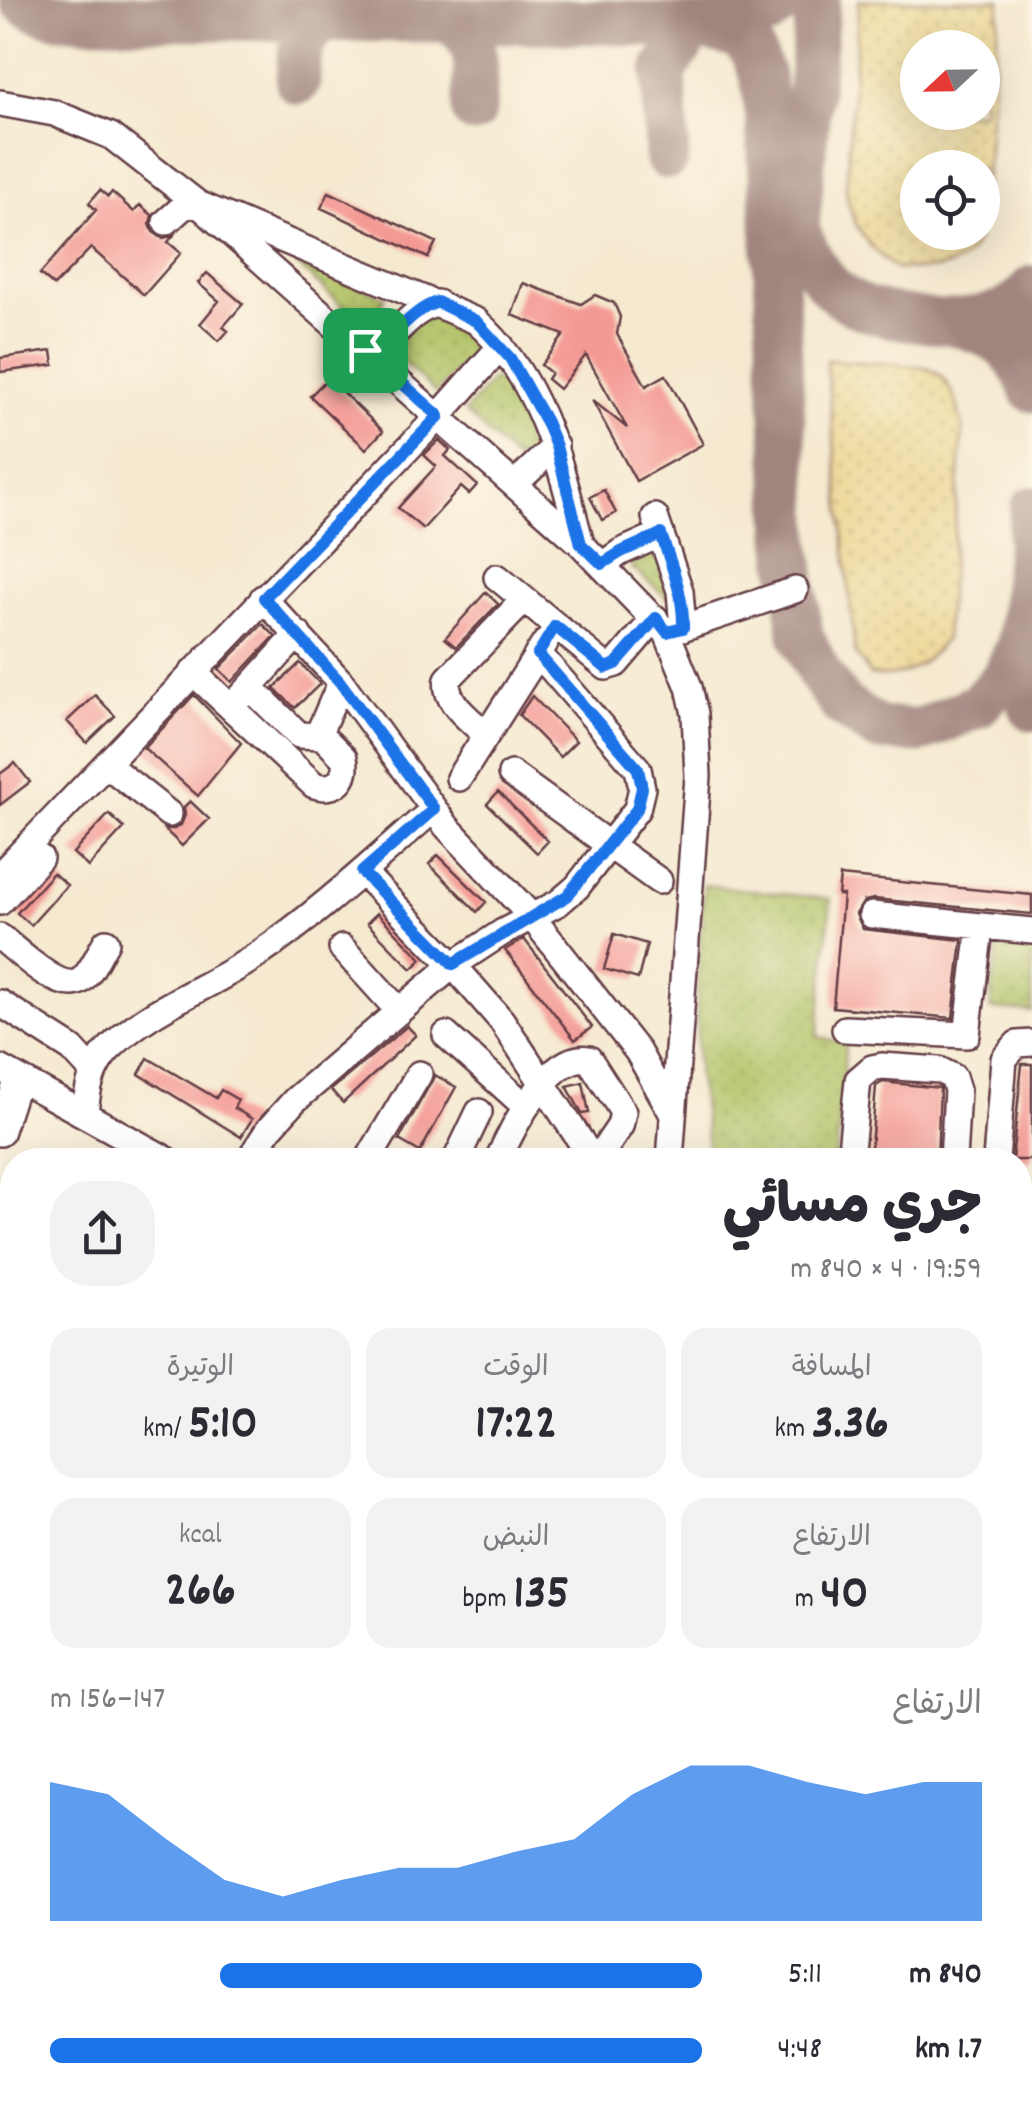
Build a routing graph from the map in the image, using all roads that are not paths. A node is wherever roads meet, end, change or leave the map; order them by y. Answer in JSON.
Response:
{"nodes":[{"id":1,"x":3,"y":101,"type":"edge"},
{"id":2,"x":198,"y":204,"type":"junction"},
{"id":3,"x":166,"y":222,"type":"dead end"},
{"id":4,"x":421,"y":303,"type":"junction"},
{"id":5,"x":502,"y":346,"type":"junction"},
{"id":6,"x":375,"y":359,"type":"junction"},
{"id":7,"x":439,"y":416,"type":"junction"},
{"id":8,"x":556,"y":446,"type":"junction"},
{"id":9,"x":514,"y":484,"type":"junction"},
{"id":10,"x":581,"y":544,"type":"junction"},
{"id":11,"x":602,"y":564,"type":"junction"},
{"id":12,"x":497,"y":577,"type":"dead end"},
{"id":13,"x":796,"y":590,"type":"dead end"},
{"id":14,"x":264,"y":598,"type":"junction"},
{"id":15,"x":524,"y":600,"type":"junction"},
{"id":16,"x":555,"y":626,"type":"junction"},
{"id":17,"x":669,"y":626,"type":"junction"},
{"id":18,"x":298,"y":634,"type":"junction"},
{"id":19,"x":538,"y":654,"type":"junction"},
{"id":20,"x":193,"y":672,"type":"junction"},
{"id":21,"x":340,"y":682,"type":"junction"},
{"id":22,"x":250,"y":687,"type":"junction"},
{"id":23,"x":231,"y":708,"type":"junction"},
{"id":24,"x":318,"y":735,"type":"junction"},
{"id":25,"x":486,"y":735,"type":"junction"},
{"id":26,"x":111,"y":768,"type":"junction"},
{"id":27,"x":511,"y":774,"type":"dead end"},
{"id":28,"x":459,"y":778,"type":"dead end"},
{"id":29,"x":434,"y":809,"type":"junction"},
{"id":30,"x":169,"y":814,"type":"dead end"},
{"id":31,"x":610,"y":845,"type":"junction"},
{"id":32,"x":362,"y":872,"type":"junction"},
{"id":33,"x":0,"y":876,"type":"edge"},
{"id":34,"x":660,"y":881,"type":"dead end"},
{"id":35,"x":0,"y":902,"type":"edge"},
{"id":36,"x":531,"y":916,"type":"junction"},
{"id":37,"x":872,"y":916,"type":"dead end"},
{"id":38,"x":980,"y":928,"type":"junction"},
{"id":39,"x":1032,"y":931,"type":"edge"},
{"id":40,"x":0,"y":936,"type":"edge"},
{"id":41,"x":106,"y":942,"type":"dead end"},
{"id":42,"x":342,"y":948,"type":"dead end"},
{"id":43,"x":453,"y":964,"type":"junction"},
{"id":44,"x":0,"y":1003,"type":"edge"},
{"id":45,"x":399,"y":1011,"type":"junction"},
{"id":46,"x":845,"y":1029,"type":"dead end"},
{"id":47,"x":446,"y":1035,"type":"dead end"},
{"id":48,"x":1032,"y":1043,"type":"edge"},
{"id":49,"x":93,"y":1072,"type":"junction"},
{"id":50,"x":9,"y":1073,"type":"edge"},
{"id":51,"x":419,"y":1074,"type":"dead end"},
{"id":52,"x":544,"y":1084,"type":"junction"},
{"id":53,"x":524,"y":1105,"type":"junction"},
{"id":54,"x":480,"y":1112,"type":"dead end"},
{"id":55,"x":84,"y":1114,"type":"junction"},
{"id":56,"x":672,"y":1114,"type":"junction"},
{"id":57,"x":0,"y":1133,"type":"edge"},
{"id":58,"x":145,"y":1148,"type":"edge"},
{"id":59,"x":257,"y":1148,"type":"edge"},
{"id":60,"x":381,"y":1148,"type":"edge"},
{"id":61,"x":462,"y":1148,"type":"edge"},
{"id":62,"x":504,"y":1148,"type":"edge"},
{"id":63,"x":587,"y":1148,"type":"edge"},
{"id":64,"x":604,"y":1148,"type":"edge"},
{"id":65,"x":671,"y":1148,"type":"edge"},
{"id":66,"x":683,"y":1148,"type":"edge"},
{"id":67,"x":851,"y":1148,"type":"edge"},
{"id":68,"x":954,"y":1148,"type":"edge"},
{"id":69,"x":997,"y":1148,"type":"edge"}],
"edges":[{"from":1,"to":2,"type":"street"},
{"from":2,"to":3,"type":"street"},
{"from":2,"to":4,"type":"street"},
{"from":2,"to":6,"type":"street"},
{"from":4,"to":5,"type":"street"},
{"from":4,"to":6,"type":"street"},
{"from":5,"to":7,"type":"street"},
{"from":5,"to":8,"type":"street"},
{"from":6,"to":7,"type":"street"},
{"from":7,"to":9,"type":"street"},
{"from":7,"to":14,"type":"street"},
{"from":8,"to":9,"type":"street"},
{"from":8,"to":10,"type":"street"},
{"from":9,"to":10,"type":"street"},
{"from":10,"to":11,"type":"street"},
{"from":11,"to":17,"type":"street"},
{"from":11,"to":17,"type":"street"},
{"from":12,"to":15,"type":"street"},
{"from":13,"to":17,"type":"street"},
{"from":14,"to":18,"type":"street"},
{"from":14,"to":20,"type":"street"},
{"from":15,"to":16,"type":"street"},
{"from":15,"to":25,"type":"street"},
{"from":16,"to":17,"type":"street"},
{"from":16,"to":19,"type":"street"},
{"from":17,"to":56,"type":"street"},
{"from":18,"to":21,"type":"street"},
{"from":18,"to":22,"type":"street"},
{"from":19,"to":25,"type":"street"},
{"from":19,"to":31,"type":"street"},
{"from":20,"to":23,"type":"street"},
{"from":20,"to":26,"type":"street"},
{"from":21,"to":24,"type":"street"},
{"from":21,"to":29,"type":"street"},
{"from":22,"to":23,"type":"street"},
{"from":22,"to":24,"type":"street"},
{"from":23,"to":24,"type":"street"},
{"from":25,"to":28,"type":"street"},
{"from":26,"to":30,"type":"street"},
{"from":26,"to":33,"type":"street"},
{"from":26,"to":35,"type":"street"},
{"from":27,"to":31,"type":"street"},
{"from":29,"to":32,"type":"street"},
{"from":29,"to":36,"type":"street"},
{"from":31,"to":34,"type":"street"},
{"from":31,"to":36,"type":"street"},
{"from":32,"to":43,"type":"street"},
{"from":32,"to":49,"type":"street"},
{"from":36,"to":43,"type":"street"},
{"from":36,"to":56,"type":"street"},
{"from":37,"to":38,"type":"street"},
{"from":38,"to":39,"type":"street"},
{"from":38,"to":46,"type":"street"},
{"from":40,"to":41,"type":"street"},
{"from":42,"to":45,"type":"street"},
{"from":43,"to":45,"type":"street"},
{"from":43,"to":52,"type":"street"},
{"from":44,"to":49,"type":"street"},
{"from":45,"to":59,"type":"street"},
{"from":47,"to":53,"type":"street"},
{"from":48,"to":69,"type":"street"},
{"from":49,"to":55,"type":"street"},
{"from":50,"to":55,"type":"street"},
{"from":50,"to":57,"type":"street"},
{"from":51,"to":60,"type":"street"},
{"from":52,"to":53,"type":"street"},
{"from":52,"to":63,"type":"street"},
{"from":52,"to":64,"type":"street"},
{"from":53,"to":62,"type":"street"},
{"from":54,"to":61,"type":"street"},
{"from":55,"to":58,"type":"street"},
{"from":56,"to":65,"type":"street"},
{"from":56,"to":66,"type":"street"},
{"from":67,"to":68,"type":"street"}]}
